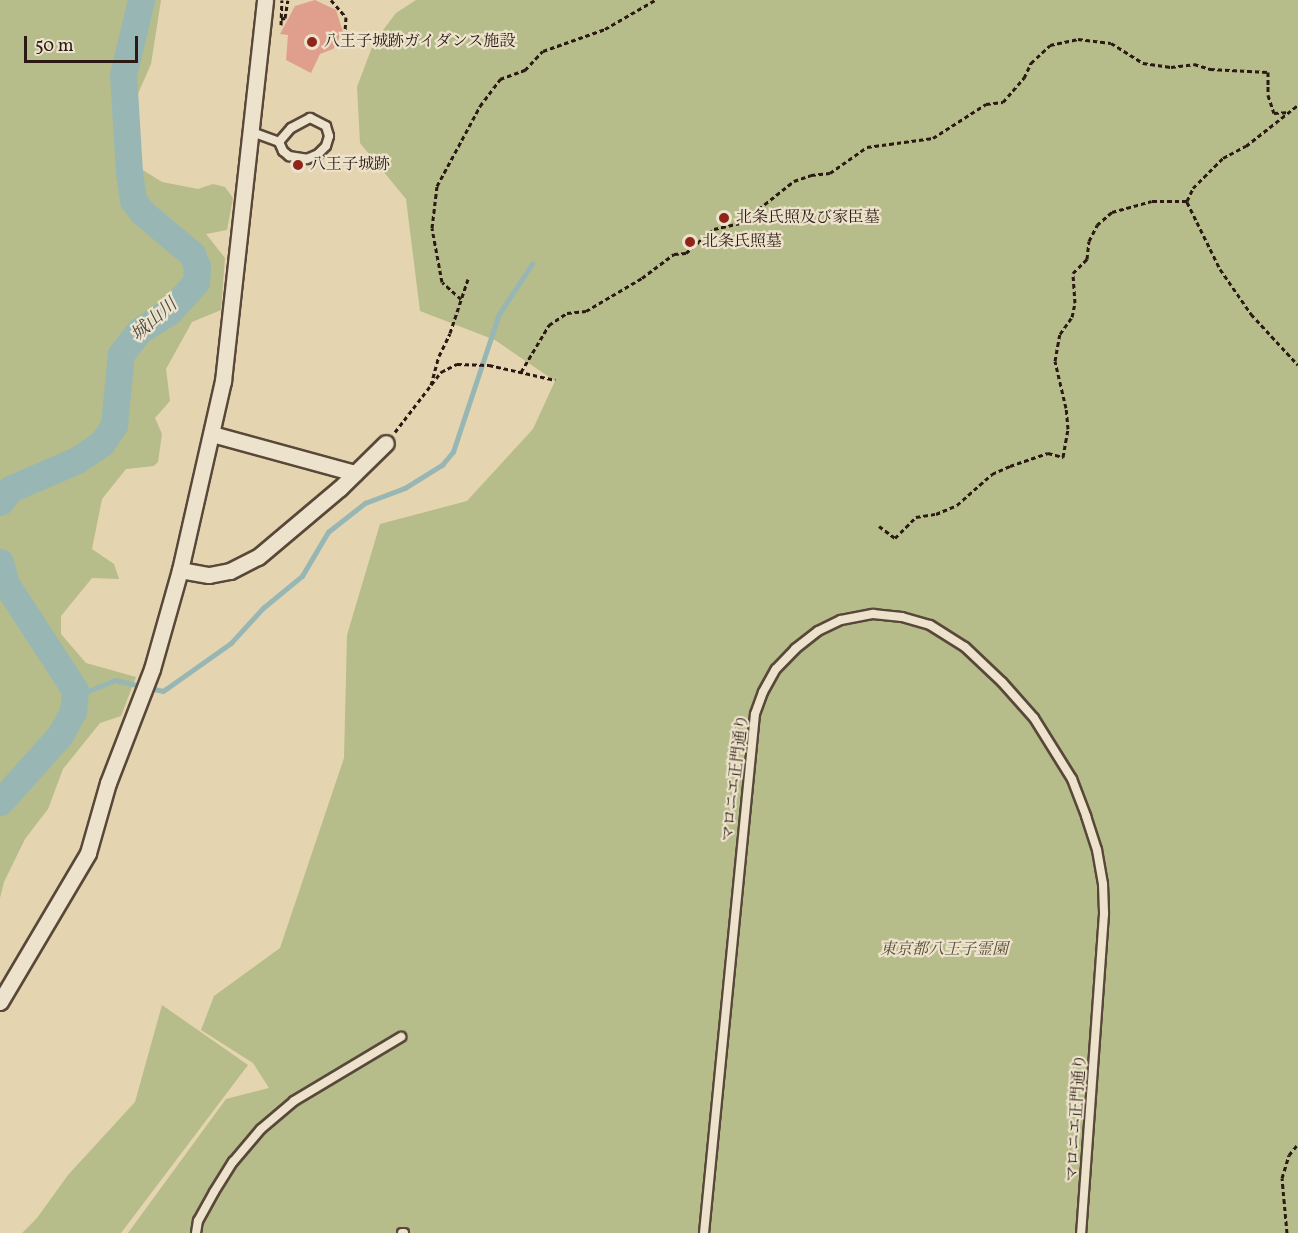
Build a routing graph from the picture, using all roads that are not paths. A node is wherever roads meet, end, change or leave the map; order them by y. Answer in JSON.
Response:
{"nodes":[{"id":1,"x":265,"y":0,"type":"edge"},
{"id":2,"x":252,"y":132,"type":"junction"},
{"id":3,"x":279,"y":142,"type":"junction"},
{"id":4,"x":212,"y":434,"type":"junction"},
{"id":5,"x":386,"y":443,"type":"road end"},
{"id":6,"x":355,"y":473,"type":"junction"},
{"id":7,"x":180,"y":570,"type":"junction"},
{"id":8,"x":0,"y":1002,"type":"edge"},
{"id":9,"x":401,"y":1037,"type":"dead end"},
{"id":10,"x":195,"y":1233,"type":"edge"},
{"id":11,"x":704,"y":1233,"type":"edge"},
{"id":12,"x":1081,"y":1233,"type":"edge"}],
"edges":[{"from":1,"to":2,"type":"street"},
{"from":2,"to":3,"type":"lane"},
{"from":2,"to":4,"type":"street"},
{"from":3,"to":3,"type":"lane"},
{"from":4,"to":6,"type":"street"},
{"from":4,"to":7,"type":"street"},
{"from":5,"to":6,"type":"street"},
{"from":6,"to":7,"type":"street"},
{"from":7,"to":8,"type":"street"},
{"from":9,"to":10,"type":"lane"},
{"from":11,"to":12,"type":"lane","name":"マロニエ正門通り"}]}
